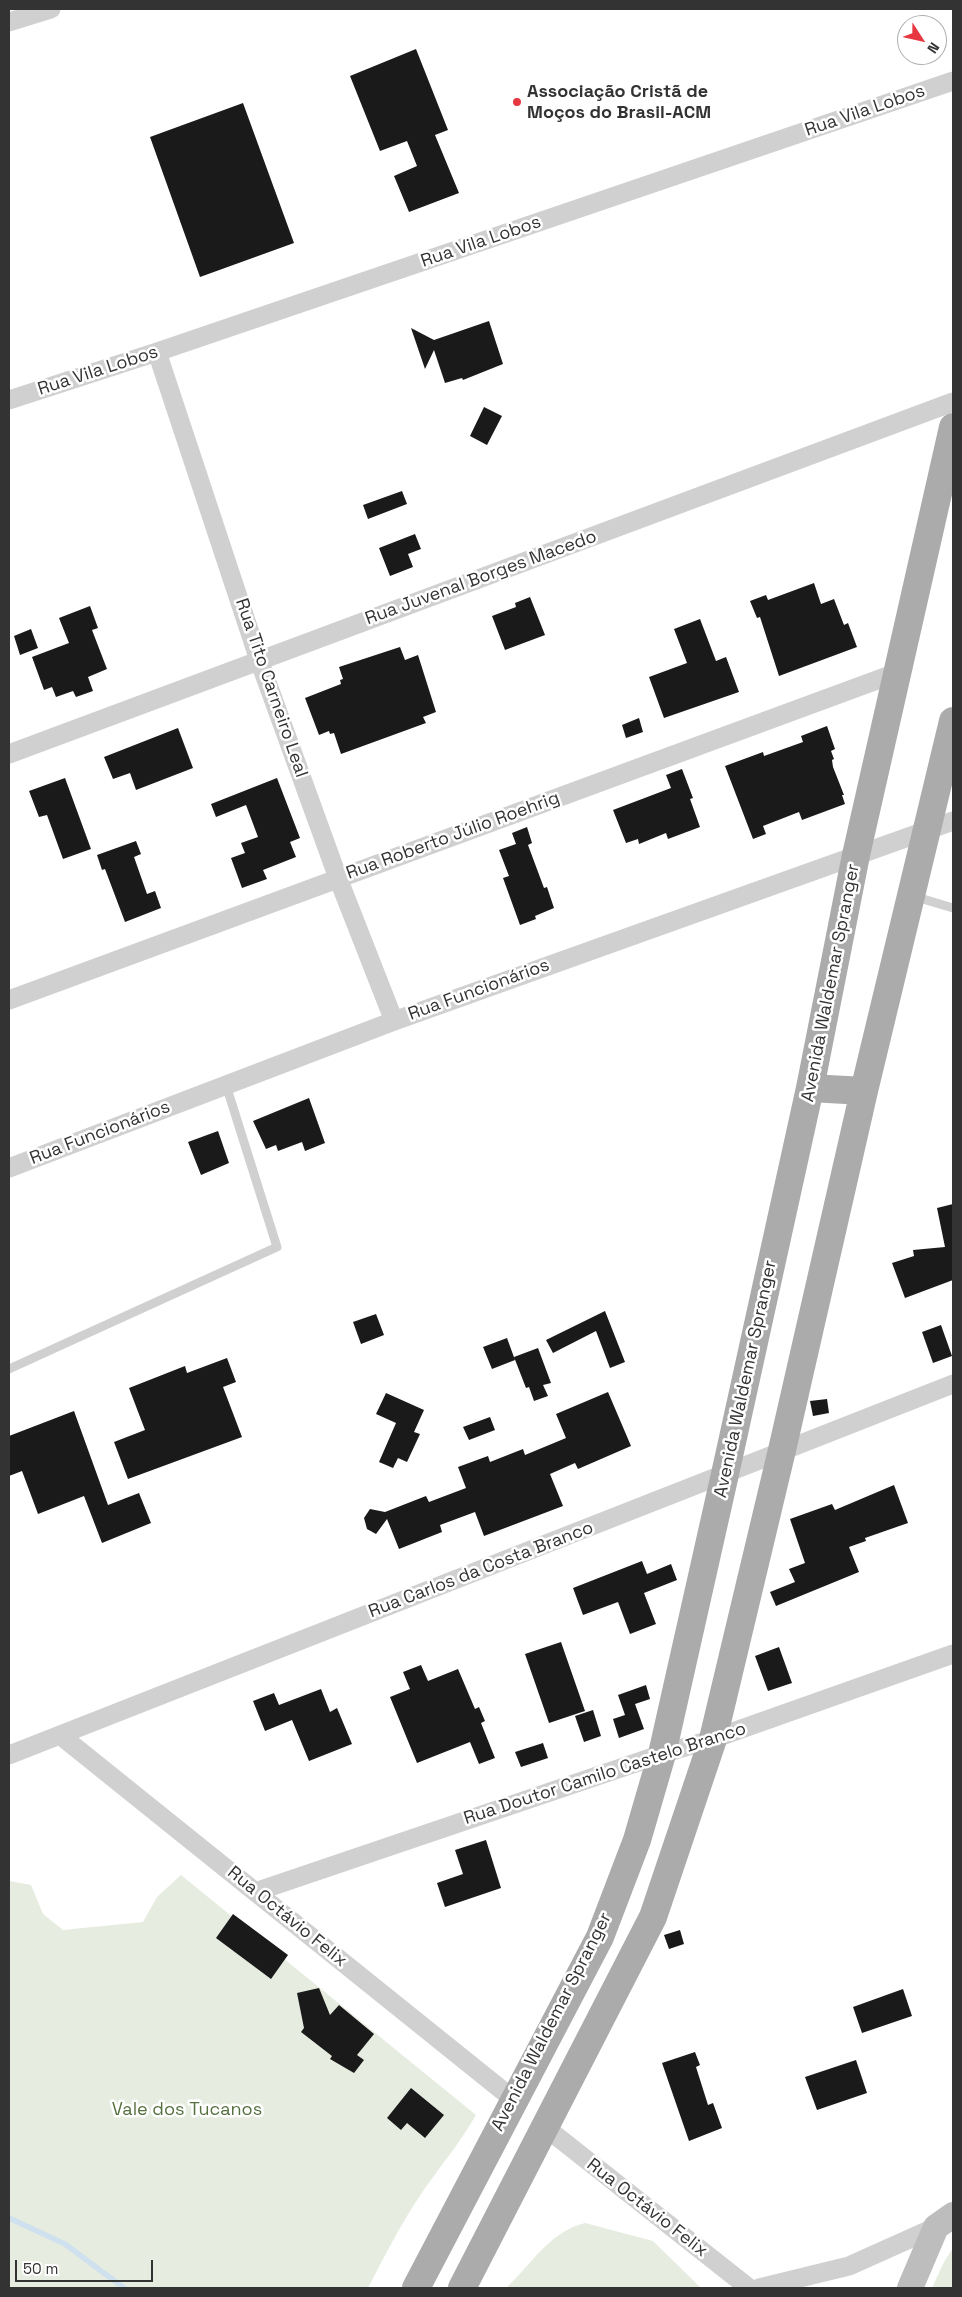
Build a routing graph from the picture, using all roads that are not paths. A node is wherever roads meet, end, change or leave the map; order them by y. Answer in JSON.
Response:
{"nodes":[{"id":1,"x":51,"y":9,"type":"edge"},
{"id":2,"x":9,"y":22,"type":"edge"},
{"id":3,"x":953,"y":81,"type":"edge"},
{"id":4,"x":157,"y":352,"type":"junction"},
{"id":5,"x":9,"y":400,"type":"edge"},
{"id":6,"x":953,"y":402,"type":"edge"},
{"id":7,"x":953,"y":427,"type":"edge"},
{"id":8,"x":259,"y":660,"type":"junction"},
{"id":9,"x":896,"y":673,"type":"junction"},
{"id":10,"x":953,"y":721,"type":"edge"},
{"id":11,"x":9,"y":754,"type":"edge"},
{"id":12,"x":953,"y":821,"type":"edge"},
{"id":13,"x":926,"y":830,"type":"junction"},
{"id":14,"x":856,"y":855,"type":"junction"},
{"id":15,"x":338,"y":878,"type":"junction"},
{"id":16,"x":910,"y":895,"type":"junction"},
{"id":17,"x":953,"y":908,"type":"edge"},
{"id":18,"x":9,"y":1000,"type":"edge"},
{"id":19,"x":394,"y":1021,"type":"junction"},
{"id":20,"x":226,"y":1085,"type":"junction"},
{"id":21,"x":810,"y":1088,"type":"junction"},
{"id":22,"x":864,"y":1091,"type":"junction"},
{"id":23,"x":9,"y":1168,"type":"edge"},
{"id":24,"x":9,"y":1369,"type":"edge"},
{"id":25,"x":953,"y":1384,"type":"edge"},
{"id":26,"x":782,"y":1450,"type":"junction"},
{"id":27,"x":725,"y":1474,"type":"junction"},
{"id":28,"x":953,"y":1654,"type":"edge"},
{"id":29,"x":60,"y":1735,"type":"junction"},
{"id":30,"x":713,"y":1739,"type":"junction"},
{"id":31,"x":662,"y":1754,"type":"junction"},
{"id":32,"x":9,"y":1755,"type":"edge"},
{"id":33,"x":256,"y":1892,"type":"junction"},
{"id":34,"x":513,"y":2099,"type":"junction"},
{"id":35,"x":545,"y":2127,"type":"junction"},
{"id":36,"x":945,"y":2221,"type":"edge"},
{"id":37,"x":416,"y":2288,"type":"edge"},
{"id":38,"x":462,"y":2288,"type":"edge"},
{"id":39,"x":749,"y":2288,"type":"edge"},
{"id":40,"x":759,"y":2288,"type":"edge"},
{"id":41,"x":910,"y":2288,"type":"edge"}],
"edges":[{"from":1,"to":2,"type":"street"},
{"from":3,"to":4,"type":"street","name":"Rua Vila Lobos"},
{"from":4,"to":5,"type":"street","name":"Rua Vila Lobos"},
{"from":4,"to":8,"type":"street","name":"Rua Tito Carneiro Leal"},
{"from":6,"to":8,"type":"street","name":"Rua Juvenal Borges Macedo"},
{"from":7,"to":9,"type":"main road","name":"Avenida Waldemar Spranger"},
{"from":8,"to":11,"type":"street","name":"Rua Juvenal Borges Macedo"},
{"from":8,"to":15,"type":"street","name":"Rua Tito Carneiro Leal"},
{"from":9,"to":14,"type":"main road","name":"Avenida Waldemar Spranger"},
{"from":9,"to":15,"type":"street","name":"Rua Roberto Júlio Roehrig"},
{"from":10,"to":13,"type":"main road"},
{"from":12,"to":13,"type":"street","name":"Rua Funcionários"},
{"from":13,"to":14,"type":"street","name":"Rua Funcionários"},
{"from":13,"to":16,"type":"main road"},
{"from":14,"to":19,"type":"street","name":"Rua Funcionários"},
{"from":14,"to":21,"type":"main road","name":"Avenida Waldemar Spranger"},
{"from":15,"to":18,"type":"street","name":"Rua Roberto Júlio Roehrig"},
{"from":15,"to":19,"type":"street","name":"Rua Tito Carneiro Leal"},
{"from":16,"to":17,"type":"lane"},
{"from":16,"to":22,"type":"main road"},
{"from":19,"to":20,"type":"street","name":"Rua Funcionários"},
{"from":20,"to":23,"type":"street","name":"Rua Funcionários"},
{"from":20,"to":24,"type":"lane"},
{"from":21,"to":22,"type":"main road"},
{"from":21,"to":27,"type":"main road","name":"Avenida Waldemar Spranger"},
{"from":22,"to":26,"type":"main road"},
{"from":25,"to":26,"type":"street","name":"Rua Carlos da Costa Branco"},
{"from":26,"to":27,"type":"street","name":"Rua Carlos da Costa Branco"},
{"from":26,"to":30,"type":"main road"},
{"from":27,"to":29,"type":"street","name":"Rua Carlos da Costa Branco"},
{"from":27,"to":31,"type":"main road","name":"Avenida Waldemar Spranger"},
{"from":28,"to":30,"type":"street","name":"Rua Doutor Camilo Castelo Branco"},
{"from":29,"to":32,"type":"street","name":"Rua Carlos da Costa Branco"},
{"from":29,"to":33,"type":"street","name":"Rua Octávio Felix"},
{"from":30,"to":31,"type":"street","name":"Rua Doutor Camilo Castelo Branco"},
{"from":30,"to":35,"type":"main road"},
{"from":31,"to":33,"type":"street","name":"Rua Doutor Camilo Castelo Branco"},
{"from":31,"to":34,"type":"main road","name":"Avenida Waldemar Spranger"},
{"from":33,"to":34,"type":"street","name":"Rua Octávio Felix"},
{"from":34,"to":37,"type":"main road","name":"Avenida Waldemar Spranger"},
{"from":35,"to":38,"type":"main road"},
{"from":35,"to":39,"type":"street","name":"Rua Octávio Felix"},
{"from":36,"to":40,"type":"street"},
{"from":36,"to":41,"type":"street"}]}
